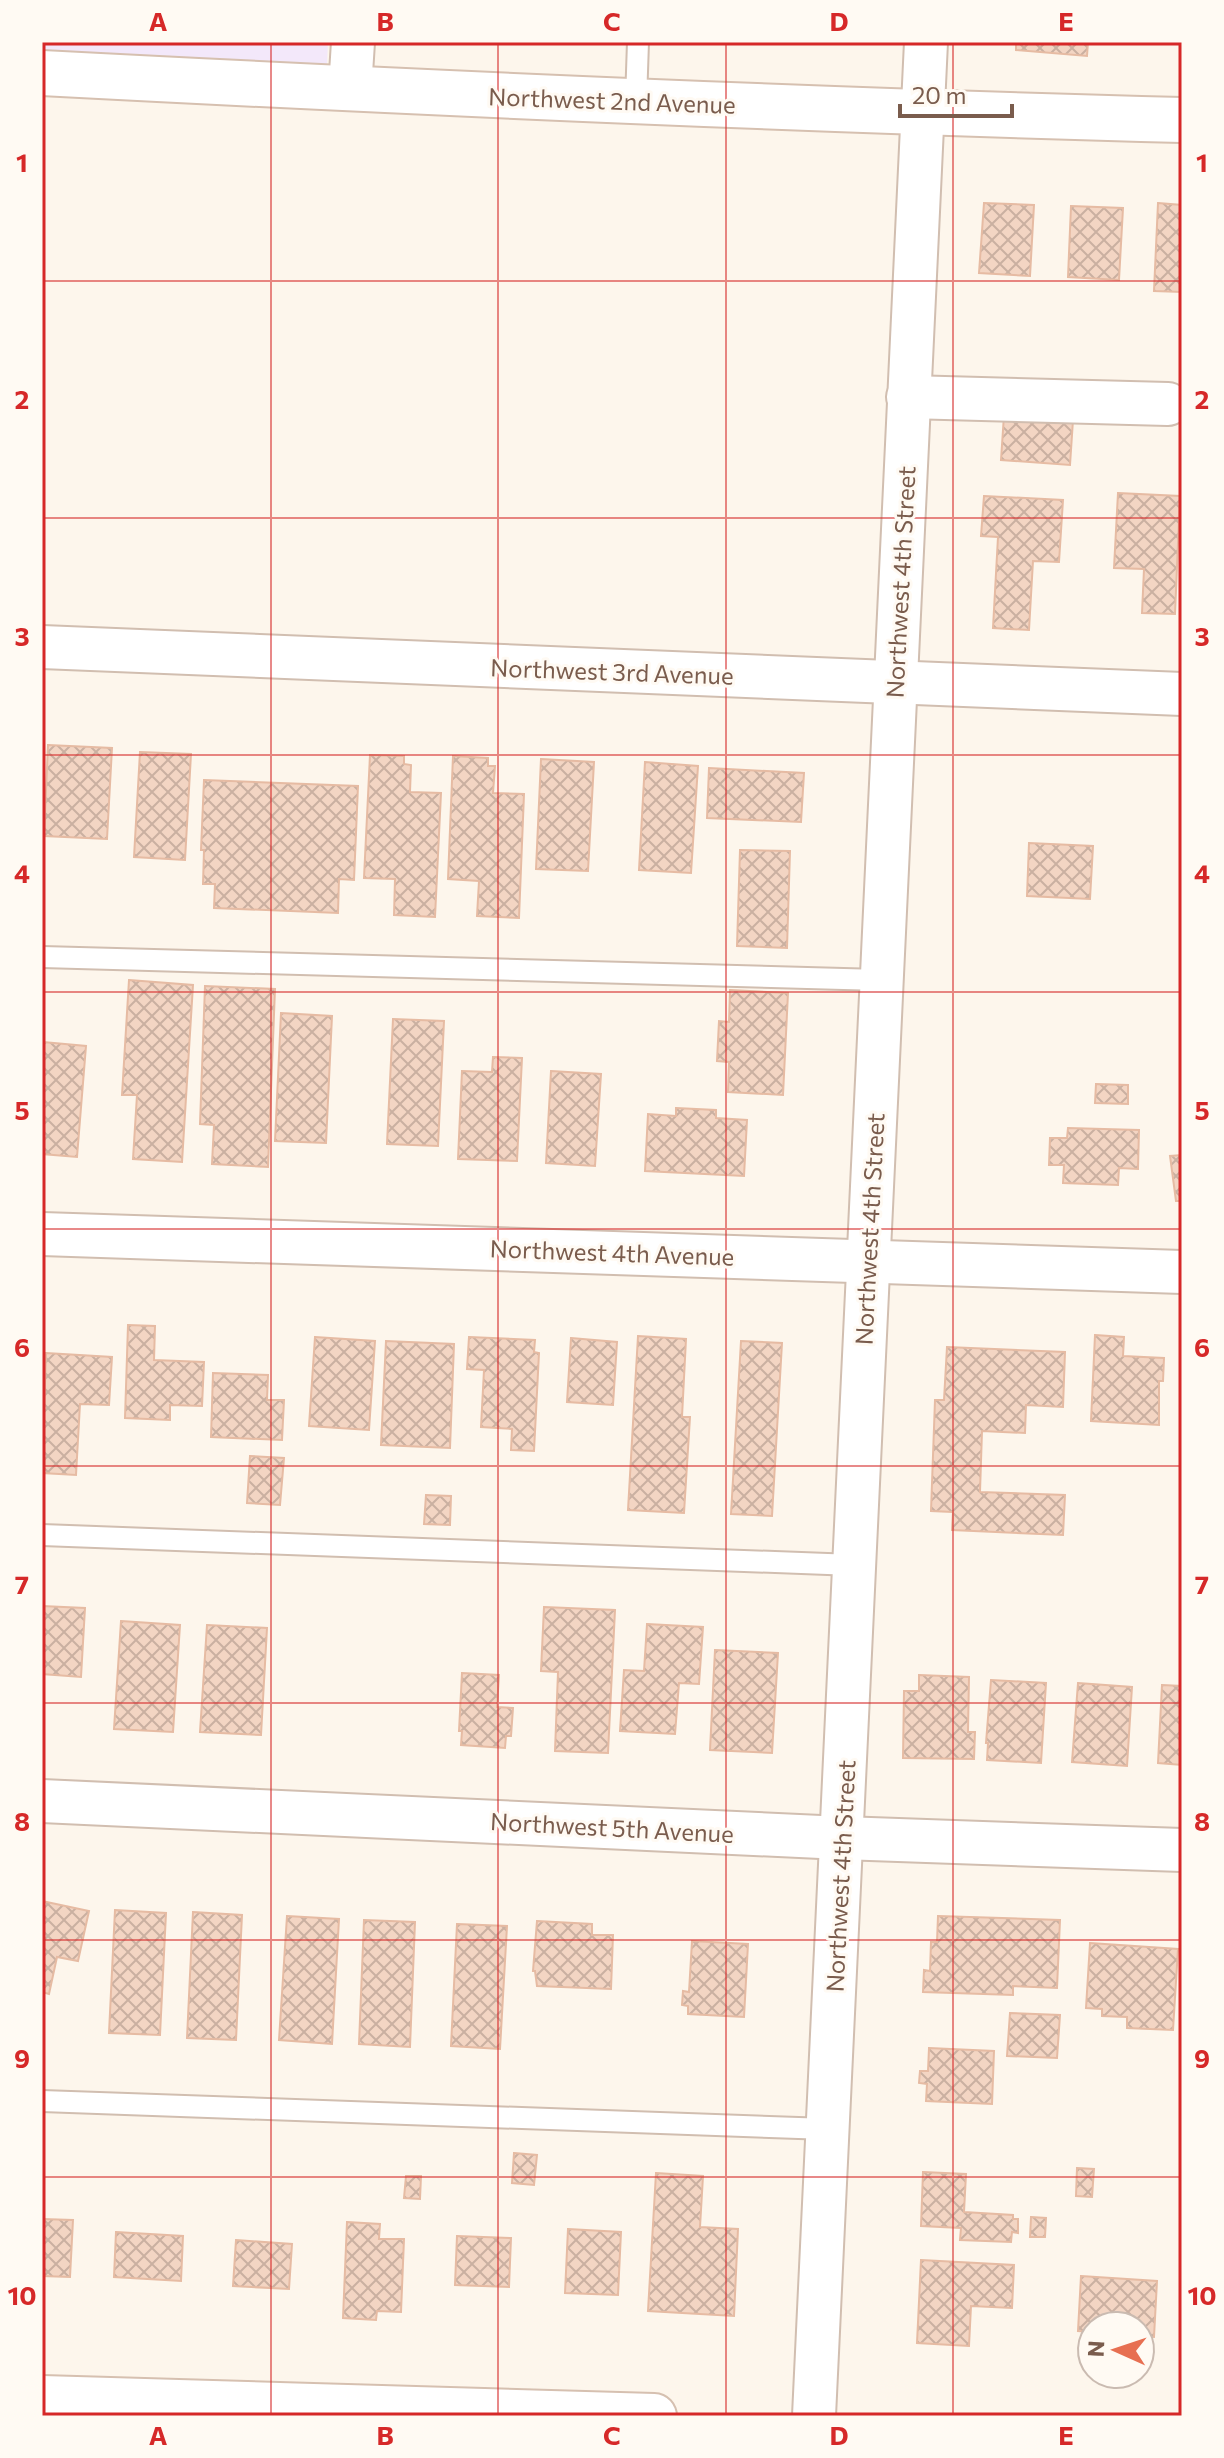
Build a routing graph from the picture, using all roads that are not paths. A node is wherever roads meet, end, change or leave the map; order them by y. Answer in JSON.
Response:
{"nodes":[{"id":1,"x":353,"y":42,"type":"edge"},
{"id":2,"x":638,"y":42,"type":"edge"},
{"id":3,"x":926,"y":42,"type":"edge"},
{"id":4,"x":42,"y":73,"type":"edge"},
{"id":5,"x":350,"y":89,"type":"junction"},
{"id":6,"x":636,"y":101,"type":"junction"},
{"id":7,"x":923,"y":113,"type":"junction"},
{"id":8,"x":1182,"y":120,"type":"edge"},
{"id":9,"x":908,"y":397,"type":"junction"},
{"id":10,"x":1175,"y":404,"type":"edge"},
{"id":11,"x":42,"y":647,"type":"edge"},
{"id":12,"x":895,"y":682,"type":"junction"},
{"id":13,"x":1182,"y":694,"type":"edge"},
{"id":14,"x":42,"y":957,"type":"edge"},
{"id":15,"x":880,"y":980,"type":"junction"},
{"id":16,"x":42,"y":1234,"type":"edge"},
{"id":17,"x":867,"y":1260,"type":"junction"},
{"id":18,"x":1182,"y":1272,"type":"edge"},
{"id":19,"x":42,"y":1535,"type":"edge"},
{"id":20,"x":854,"y":1565,"type":"junction"},
{"id":21,"x":42,"y":1801,"type":"edge"},
{"id":22,"x":842,"y":1838,"type":"junction"},
{"id":23,"x":1182,"y":1850,"type":"edge"},
{"id":24,"x":42,"y":2101,"type":"edge"},
{"id":25,"x":828,"y":2129,"type":"junction"},
{"id":26,"x":42,"y":2398,"type":"edge"},
{"id":27,"x":654,"y":2416,"type":"edge"},
{"id":28,"x":814,"y":2416,"type":"edge"}],
"edges":[{"from":1,"to":5,"type":"street"},
{"from":2,"to":6,"type":"lane"},
{"from":3,"to":7,"type":"street","name":"Northwest 4th Street"},
{"from":4,"to":5,"type":"street","name":"Northwest 2nd Avenue"},
{"from":5,"to":6,"type":"street","name":"Northwest 2nd Avenue"},
{"from":6,"to":7,"type":"street","name":"Northwest 2nd Avenue"},
{"from":7,"to":8,"type":"street","name":"Northwest 2nd Avenue"},
{"from":7,"to":9,"type":"street","name":"Northwest 4th Street"},
{"from":9,"to":10,"type":"street"},
{"from":9,"to":12,"type":"street","name":"Northwest 4th Street"},
{"from":11,"to":12,"type":"street","name":"Northwest 3rd Avenue"},
{"from":12,"to":13,"type":"street","name":"Northwest 3rd Avenue"},
{"from":12,"to":15,"type":"street","name":"Northwest 4th Street"},
{"from":14,"to":15,"type":"lane"},
{"from":15,"to":17,"type":"street","name":"Northwest 4th Street"},
{"from":16,"to":17,"type":"street","name":"Northwest 4th Avenue"},
{"from":17,"to":18,"type":"street","name":"Northwest 4th Avenue"},
{"from":17,"to":20,"type":"street","name":"Northwest 4th Street"},
{"from":19,"to":20,"type":"lane"},
{"from":20,"to":22,"type":"street","name":"Northwest 4th Street"},
{"from":21,"to":22,"type":"street","name":"Northwest 5th Avenue"},
{"from":22,"to":23,"type":"street","name":"Northwest 5th Avenue"},
{"from":22,"to":25,"type":"street","name":"Northwest 4th Street"},
{"from":24,"to":25,"type":"lane"},
{"from":25,"to":28,"type":"street","name":"Northwest 4th Street"},
{"from":26,"to":27,"type":"street"}]}
